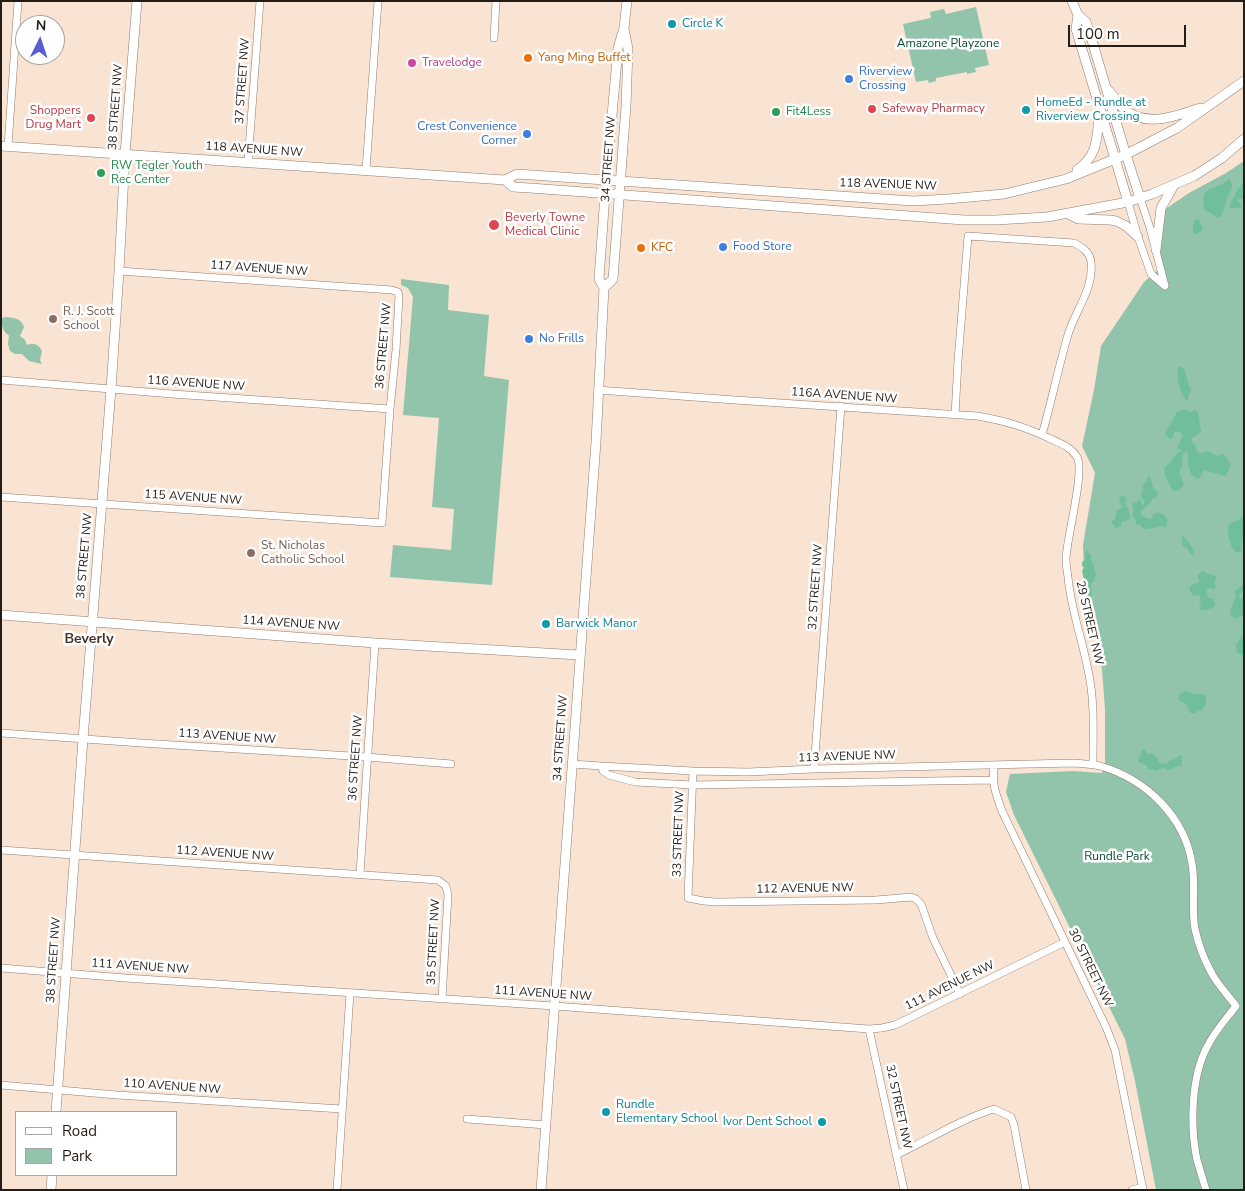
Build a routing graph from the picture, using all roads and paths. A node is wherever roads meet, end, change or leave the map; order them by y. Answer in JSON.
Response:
{"nodes":[{"id":1,"x":18,"y":1,"type":"edge"},
{"id":2,"x":137,"y":1,"type":"edge"},
{"id":3,"x":260,"y":1,"type":"edge"},
{"id":4,"x":378,"y":1,"type":"edge"},
{"id":5,"x":496,"y":1,"type":"edge"},
{"id":6,"x":627,"y":1,"type":"edge"},
{"id":7,"x":1072,"y":1,"type":"edge"},
{"id":8,"x":1078,"y":15,"type":"junction"},
{"id":9,"x":624,"y":28,"type":"junction"},
{"id":10,"x":494,"y":38,"type":"dead end"},
{"id":11,"x":1244,"y":81,"type":"edge"},
{"id":12,"x":1106,"y":86,"type":"junction"},
{"id":13,"x":1210,"y":104,"type":"junction"},
{"id":14,"x":1100,"y":108,"type":"junction"},
{"id":15,"x":1244,"y":139,"type":"edge"},
{"id":16,"x":4,"y":146,"type":"edge"},
{"id":17,"x":125,"y":154,"type":"junction"},
{"id":18,"x":1127,"y":154,"type":"junction"},
{"id":19,"x":1115,"y":159,"type":"junction"},
{"id":20,"x":248,"y":162,"type":"junction"},
{"id":21,"x":366,"y":170,"type":"junction"},
{"id":22,"x":606,"y":179,"type":"junction"},
{"id":23,"x":1066,"y":179,"type":"junction"},
{"id":24,"x":505,"y":180,"type":"junction"},
{"id":25,"x":620,"y":180,"type":"junction"},
{"id":26,"x":1174,"y":185,"type":"junction"},
{"id":27,"x":605,"y":194,"type":"junction"},
{"id":28,"x":619,"y":194,"type":"junction"},
{"id":29,"x":1140,"y":198,"type":"junction"},
{"id":30,"x":1128,"y":202,"type":"junction"},
{"id":31,"x":1068,"y":214,"type":"junction"},
{"id":32,"x":1138,"y":237,"type":"junction"},
{"id":33,"x":1156,"y":250,"type":"junction"},
{"id":34,"x":119,"y":271,"type":"junction"},
{"id":35,"x":604,"y":288,"type":"junction"},
{"id":36,"x":398,"y":292,"type":"joint"},
{"id":37,"x":1,"y":380,"type":"edge"},
{"id":38,"x":111,"y":389,"type":"junction"},
{"id":39,"x":598,"y":390,"type":"junction"},
{"id":40,"x":841,"y":406,"type":"junction"},
{"id":41,"x":390,"y":409,"type":"junction"},
{"id":42,"x":955,"y":415,"type":"junction"},
{"id":43,"x":1042,"y":435,"type":"junction"},
{"id":44,"x":1078,"y":458,"type":"joint"},
{"id":45,"x":1,"y":497,"type":"edge"},
{"id":46,"x":101,"y":504,"type":"junction"},
{"id":47,"x":382,"y":523,"type":"joint"},
{"id":48,"x":1,"y":615,"type":"edge"},
{"id":49,"x":92,"y":622,"type":"junction"},
{"id":50,"x":375,"y":643,"type":"junction"},
{"id":51,"x":579,"y":655,"type":"junction"},
{"id":52,"x":1,"y":733,"type":"edge"},
{"id":53,"x":83,"y":739,"type":"junction"},
{"id":54,"x":367,"y":757,"type":"junction"},
{"id":55,"x":452,"y":764,"type":"dead end"},
{"id":56,"x":572,"y":764,"type":"junction"},
{"id":57,"x":994,"y":765,"type":"junction"},
{"id":58,"x":1093,"y":765,"type":"junction"},
{"id":59,"x":601,"y":766,"type":"junction"},
{"id":60,"x":814,"y":769,"type":"junction"},
{"id":61,"x":693,"y":771,"type":"junction"},
{"id":62,"x":992,"y":780,"type":"junction"},
{"id":63,"x":693,"y":785,"type":"junction"},
{"id":64,"x":1,"y":850,"type":"edge"},
{"id":65,"x":74,"y":856,"type":"junction"},
{"id":66,"x":360,"y":874,"type":"junction"},
{"id":67,"x":446,"y":886,"type":"joint"},
{"id":68,"x":688,"y":898,"type":"joint"},
{"id":69,"x":1065,"y":942,"type":"junction"},
{"id":70,"x":1,"y":968,"type":"edge"},
{"id":71,"x":66,"y":973,"type":"junction"},
{"id":72,"x":350,"y":993,"type":"junction"},
{"id":73,"x":960,"y":994,"type":"junction"},
{"id":74,"x":442,"y":999,"type":"junction"},
{"id":75,"x":554,"y":1006,"type":"junction"},
{"id":76,"x":869,"y":1029,"type":"junction"},
{"id":77,"x":1,"y":1085,"type":"edge"},
{"id":78,"x":58,"y":1089,"type":"junction"},
{"id":79,"x":342,"y":1109,"type":"junction"},
{"id":80,"x":56,"y":1111,"type":"edge"},
{"id":81,"x":467,"y":1119,"type":"dead end"},
{"id":82,"x":546,"y":1124,"type":"junction"},
{"id":83,"x":896,"y":1155,"type":"junction"},
{"id":84,"x":52,"y":1176,"type":"edge"},
{"id":85,"x":1143,"y":1188,"type":"edge"},
{"id":86,"x":51,"y":1190,"type":"edge"},
{"id":87,"x":336,"y":1190,"type":"edge"},
{"id":88,"x":541,"y":1190,"type":"edge"},
{"id":89,"x":904,"y":1190,"type":"edge"},
{"id":90,"x":1026,"y":1190,"type":"edge"},
{"id":91,"x":1132,"y":1190,"type":"edge"},
{"id":92,"x":1206,"y":1190,"type":"edge"}],
"edges":[{"from":1,"to":16,"type":"street"},
{"from":2,"to":17,"type":"street","name":"38 STREET NW"},
{"from":3,"to":20,"type":"street","name":"37 STREET NW"},
{"from":4,"to":21,"type":"street"},
{"from":5,"to":10,"type":"street"},
{"from":6,"to":9,"type":"street","name":"34 STREET NW"},
{"from":7,"to":8,"type":"street"},
{"from":8,"to":12,"type":"street"},
{"from":8,"to":14,"type":"street"},
{"from":9,"to":22,"type":"street","name":"34 STREET NW"},
{"from":9,"to":25,"type":"street","name":"34 STREET NW"},
{"from":11,"to":13,"type":"street","name":"118 AVENUE NW"},
{"from":12,"to":13,"type":"street"},
{"from":12,"to":18,"type":"street"},
{"from":13,"to":18,"type":"street","name":"118 AVENUE NW"},
{"from":14,"to":19,"type":"street"},
{"from":14,"to":23,"type":"street"},
{"from":15,"to":26,"type":"street","name":"118 AVENUE NW"},
{"from":16,"to":17,"type":"street","name":"118 AVENUE NW"},
{"from":17,"to":20,"type":"street","name":"118 AVENUE NW"},
{"from":17,"to":34,"type":"street","name":"38 STREET NW"},
{"from":18,"to":19,"type":"street","name":"118 AVENUE NW"},
{"from":18,"to":29,"type":"street"},
{"from":19,"to":23,"type":"street","name":"118 AVENUE NW"},
{"from":19,"to":30,"type":"street"},
{"from":20,"to":21,"type":"street","name":"118 AVENUE NW"},
{"from":21,"to":24,"type":"street","name":"118 AVENUE NW"},
{"from":22,"to":24,"type":"street","name":"118 AVENUE NW"},
{"from":22,"to":25,"type":"street","name":"118 AVENUE NW"},
{"from":22,"to":27,"type":"street","name":"34 STREET NW"},
{"from":23,"to":25,"type":"street","name":"118 AVENUE NW"},
{"from":24,"to":27,"type":"street","name":"118 AVENUE NW"},
{"from":25,"to":28,"type":"street","name":"34 STREET NW"},
{"from":26,"to":29,"type":"street","name":"118 AVENUE NW"},
{"from":26,"to":33,"type":"street"},
{"from":27,"to":28,"type":"street","name":"118 AVENUE NW"},
{"from":27,"to":35,"type":"street","name":"34 STREET NW"},
{"from":28,"to":31,"type":"street","name":"118 AVENUE NW"},
{"from":28,"to":35,"type":"street","name":"34 STREET NW"},
{"from":29,"to":30,"type":"street","name":"118 AVENUE NW"},
{"from":29,"to":33,"type":"street"},
{"from":30,"to":31,"type":"street","name":"118 AVENUE NW"},
{"from":30,"to":32,"type":"street"},
{"from":31,"to":32,"type":"street"},
{"from":32,"to":33,"type":"street"},
{"from":34,"to":36,"type":"street","name":"117 AVENUE NW"},
{"from":34,"to":38,"type":"street","name":"38 STREET NW"},
{"from":35,"to":39,"type":"street","name":"34 STREET NW"},
{"from":36,"to":41,"type":"street","name":"36 STREET NW"},
{"from":37,"to":38,"type":"street","name":"116 AVENUE NW"},
{"from":38,"to":41,"type":"street","name":"116 AVENUE NW"},
{"from":38,"to":46,"type":"street","name":"38 STREET NW"},
{"from":39,"to":40,"type":"street","name":"116A AVENUE NW"},
{"from":39,"to":51,"type":"street","name":"34 STREET NW"},
{"from":40,"to":42,"type":"street","name":"116A AVENUE NW"},
{"from":40,"to":60,"type":"street","name":"32 STREET NW"},
{"from":41,"to":47,"type":"street","name":"36 STREET NW"},
{"from":42,"to":43,"type":"street","name":"116A AVENUE NW"},
{"from":42,"to":43,"type":"street"},
{"from":43,"to":44,"type":"street","name":"116A AVENUE NW"},
{"from":44,"to":58,"type":"street","name":"29 STREET NW"},
{"from":45,"to":46,"type":"street","name":"115 AVENUE NW"},
{"from":46,"to":47,"type":"street","name":"115 AVENUE NW"},
{"from":46,"to":49,"type":"street","name":"38 STREET NW"},
{"from":48,"to":49,"type":"street","name":"114 AVENUE NW"},
{"from":49,"to":50,"type":"street","name":"114 AVENUE NW"},
{"from":49,"to":53,"type":"street","name":"38 STREET NW"},
{"from":50,"to":51,"type":"street","name":"114 AVENUE NW"},
{"from":50,"to":54,"type":"street","name":"36 STREET NW"},
{"from":51,"to":56,"type":"street","name":"34 STREET NW"},
{"from":52,"to":53,"type":"street","name":"113 AVENUE NW"},
{"from":53,"to":54,"type":"street","name":"113 AVENUE NW"},
{"from":53,"to":65,"type":"street","name":"38 STREET NW"},
{"from":54,"to":55,"type":"street","name":"113 AVENUE NW"},
{"from":54,"to":66,"type":"street","name":"36 STREET NW"},
{"from":56,"to":59,"type":"street","name":"113 AVENUE NW"},
{"from":56,"to":75,"type":"street","name":"34 STREET NW"},
{"from":57,"to":58,"type":"street","name":"113 AVENUE NW"},
{"from":57,"to":60,"type":"street","name":"113 AVENUE NW"},
{"from":57,"to":62,"type":"street","name":"30 STREET NW"},
{"from":58,"to":92,"type":"street","name":"113 AVENUE NW"},
{"from":59,"to":61,"type":"street","name":"113 AVENUE NW"},
{"from":59,"to":63,"type":"street","name":"113 AVENUE NW"},
{"from":60,"to":61,"type":"street","name":"113 AVENUE NW"},
{"from":61,"to":63,"type":"street","name":"33 STREET NW"},
{"from":62,"to":63,"type":"street","name":"113 AVENUE NW"},
{"from":62,"to":69,"type":"street","name":"30 STREET NW"},
{"from":63,"to":68,"type":"street","name":"33 STREET NW"},
{"from":64,"to":65,"type":"street","name":"112 AVENUE NW"},
{"from":65,"to":66,"type":"street","name":"112 AVENUE NW"},
{"from":65,"to":71,"type":"street","name":"38 STREET NW"},
{"from":66,"to":67,"type":"street","name":"112 AVENUE NW"},
{"from":67,"to":74,"type":"street","name":"35 STREET NW"},
{"from":68,"to":73,"type":"street","name":"112 AVENUE NW"},
{"from":69,"to":73,"type":"street","name":"111 AVENUE NW"},
{"from":69,"to":85,"type":"street","name":"30 STREET NW"},
{"from":70,"to":71,"type":"street","name":"111 AVENUE NW"},
{"from":71,"to":72,"type":"street","name":"111 AVENUE NW"},
{"from":71,"to":78,"type":"street","name":"38 STREET NW"},
{"from":72,"to":74,"type":"street","name":"111 AVENUE NW"},
{"from":72,"to":79,"type":"street"},
{"from":73,"to":76,"type":"street","name":"111 AVENUE NW"},
{"from":74,"to":75,"type":"street","name":"111 AVENUE NW"},
{"from":75,"to":76,"type":"street","name":"111 AVENUE NW"},
{"from":75,"to":82,"type":"street","name":"34 STREET NW"},
{"from":76,"to":83,"type":"street","name":"32 STREET NW"},
{"from":77,"to":78,"type":"street","name":"110 AVENUE NW"},
{"from":78,"to":79,"type":"street","name":"110 AVENUE NW"},
{"from":78,"to":80,"type":"street","name":"38 STREET NW"},
{"from":79,"to":87,"type":"street"},
{"from":81,"to":82,"type":"street"},
{"from":82,"to":88,"type":"street","name":"34 STREET NW"},
{"from":83,"to":89,"type":"street","name":"32 STREET NW"},
{"from":83,"to":90,"type":"street"},
{"from":84,"to":86,"type":"street"},
{"from":85,"to":91,"type":"street"}]}
